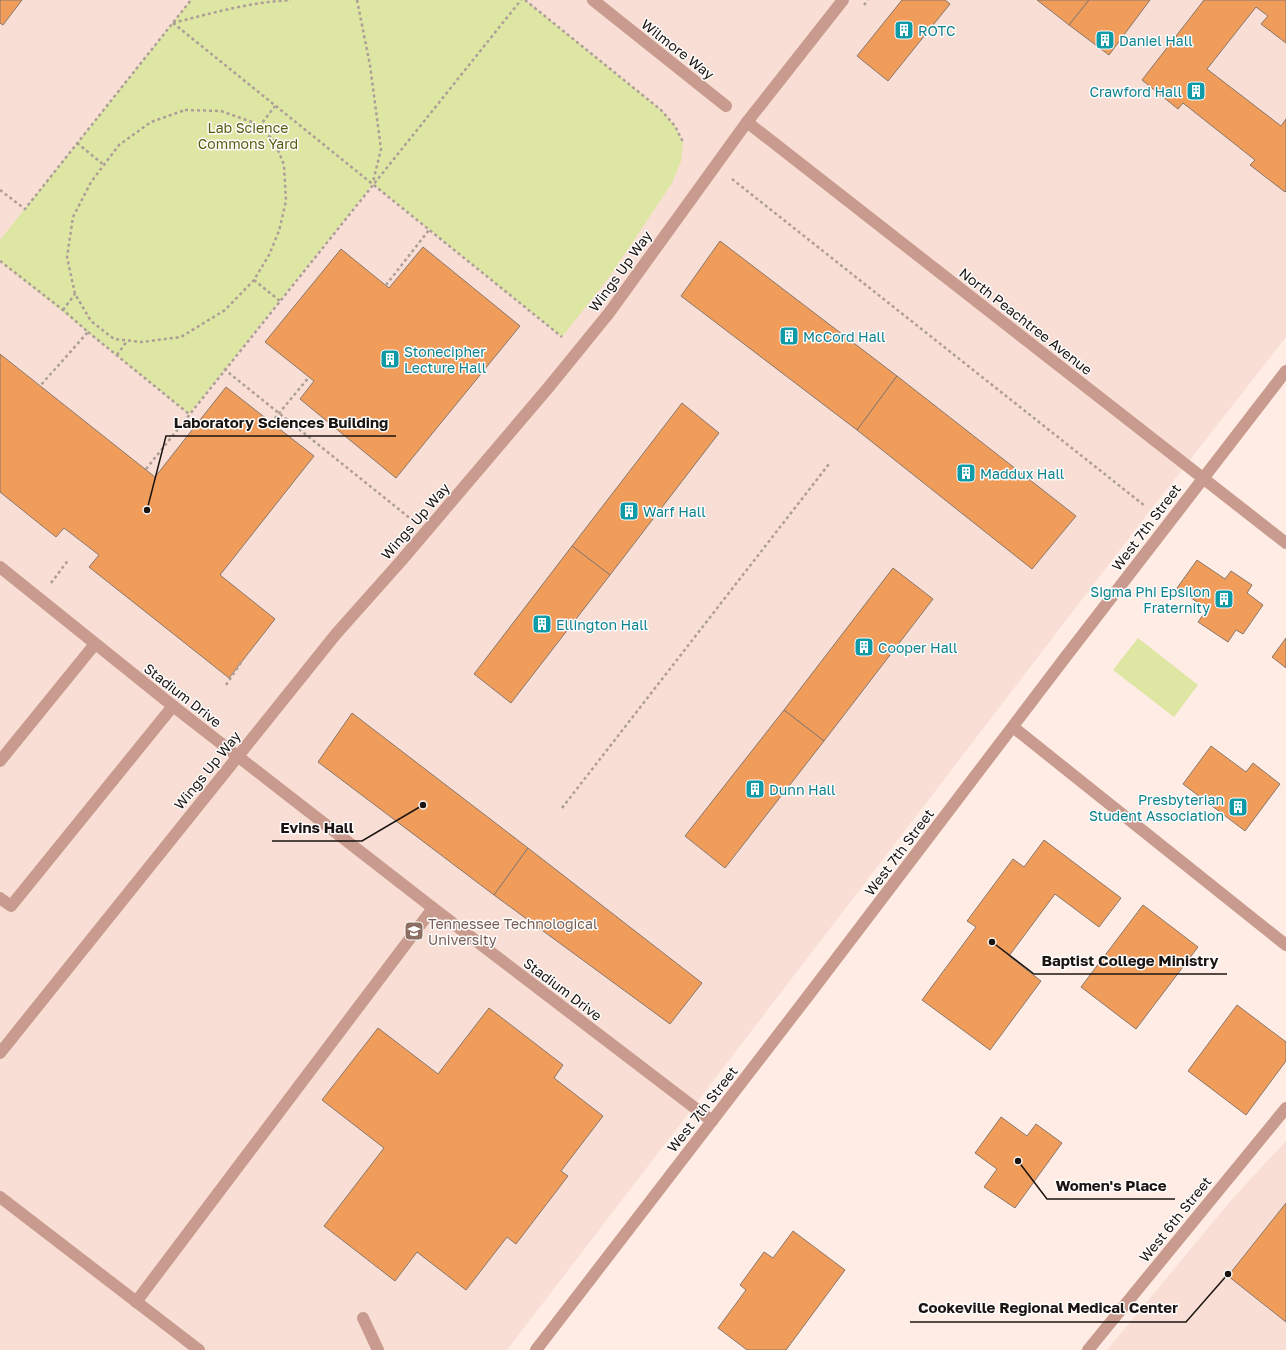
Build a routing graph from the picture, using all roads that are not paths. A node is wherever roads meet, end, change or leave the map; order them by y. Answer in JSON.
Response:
{"nodes":[{"id":1,"x":593,"y":0,"type":"edge"},
{"id":2,"x":843,"y":0,"type":"edge"},
{"id":3,"x":726,"y":106,"type":"dead end"},
{"id":4,"x":747,"y":122,"type":"junction"},
{"id":5,"x":1286,"y":371,"type":"edge"},
{"id":6,"x":1202,"y":478,"type":"junction"},
{"id":7,"x":1286,"y":543,"type":"edge"},
{"id":8,"x":0,"y":567,"type":"edge"},
{"id":9,"x":95,"y":644,"type":"junction"},
{"id":10,"x":173,"y":706,"type":"junction"},
{"id":11,"x":1013,"y":727,"type":"junction"},
{"id":12,"x":238,"y":756,"type":"junction"},
{"id":13,"x":0,"y":761,"type":"edge"},
{"id":14,"x":0,"y":898,"type":"edge"},
{"id":15,"x":432,"y":908,"type":"junction"},
{"id":16,"x":1286,"y":945,"type":"edge"},
{"id":17,"x":0,"y":1053,"type":"edge"},
{"id":18,"x":1286,"y":1108,"type":"edge"},
{"id":19,"x":712,"y":1121,"type":"junction"},
{"id":20,"x":0,"y":1197,"type":"edge"},
{"id":21,"x":136,"y":1302,"type":"junction"},
{"id":22,"x":363,"y":1318,"type":"dead end"},
{"id":23,"x":199,"y":1350,"type":"edge"},
{"id":24,"x":378,"y":1350,"type":"edge"},
{"id":25,"x":536,"y":1350,"type":"edge"},
{"id":26,"x":1088,"y":1350,"type":"edge"}],
"edges":[{"from":1,"to":3,"type":"street","name":"Wilmore Way"},
{"from":2,"to":4,"type":"street","name":"Wings Up Way"},
{"from":4,"to":6,"type":"street","name":"North Peachtree Avenue"},
{"from":4,"to":12,"type":"street","name":"Wings Up Way"},
{"from":5,"to":6,"type":"street","name":"West 7th Street"},
{"from":6,"to":7,"type":"street","name":"North Peachtree Avenue"},
{"from":6,"to":11,"type":"street","name":"West 7th Street"},
{"from":8,"to":9,"type":"street","name":"Stadium Drive"},
{"from":9,"to":10,"type":"street","name":"Stadium Drive"},
{"from":9,"to":13,"type":"street"},
{"from":10,"to":12,"type":"street","name":"Stadium Drive"},
{"from":10,"to":14,"type":"street"},
{"from":11,"to":16,"type":"street"},
{"from":11,"to":19,"type":"street","name":"West 7th Street"},
{"from":12,"to":15,"type":"street","name":"Stadium Drive"},
{"from":12,"to":17,"type":"street","name":"Wings Up Way"},
{"from":15,"to":19,"type":"street","name":"Stadium Drive"},
{"from":15,"to":21,"type":"street"},
{"from":18,"to":26,"type":"street","name":"West 6th Street"},
{"from":19,"to":25,"type":"street","name":"West 7th Street"},
{"from":20,"to":21,"type":"street"},
{"from":21,"to":23,"type":"street"},
{"from":22,"to":24,"type":"street"}]}
